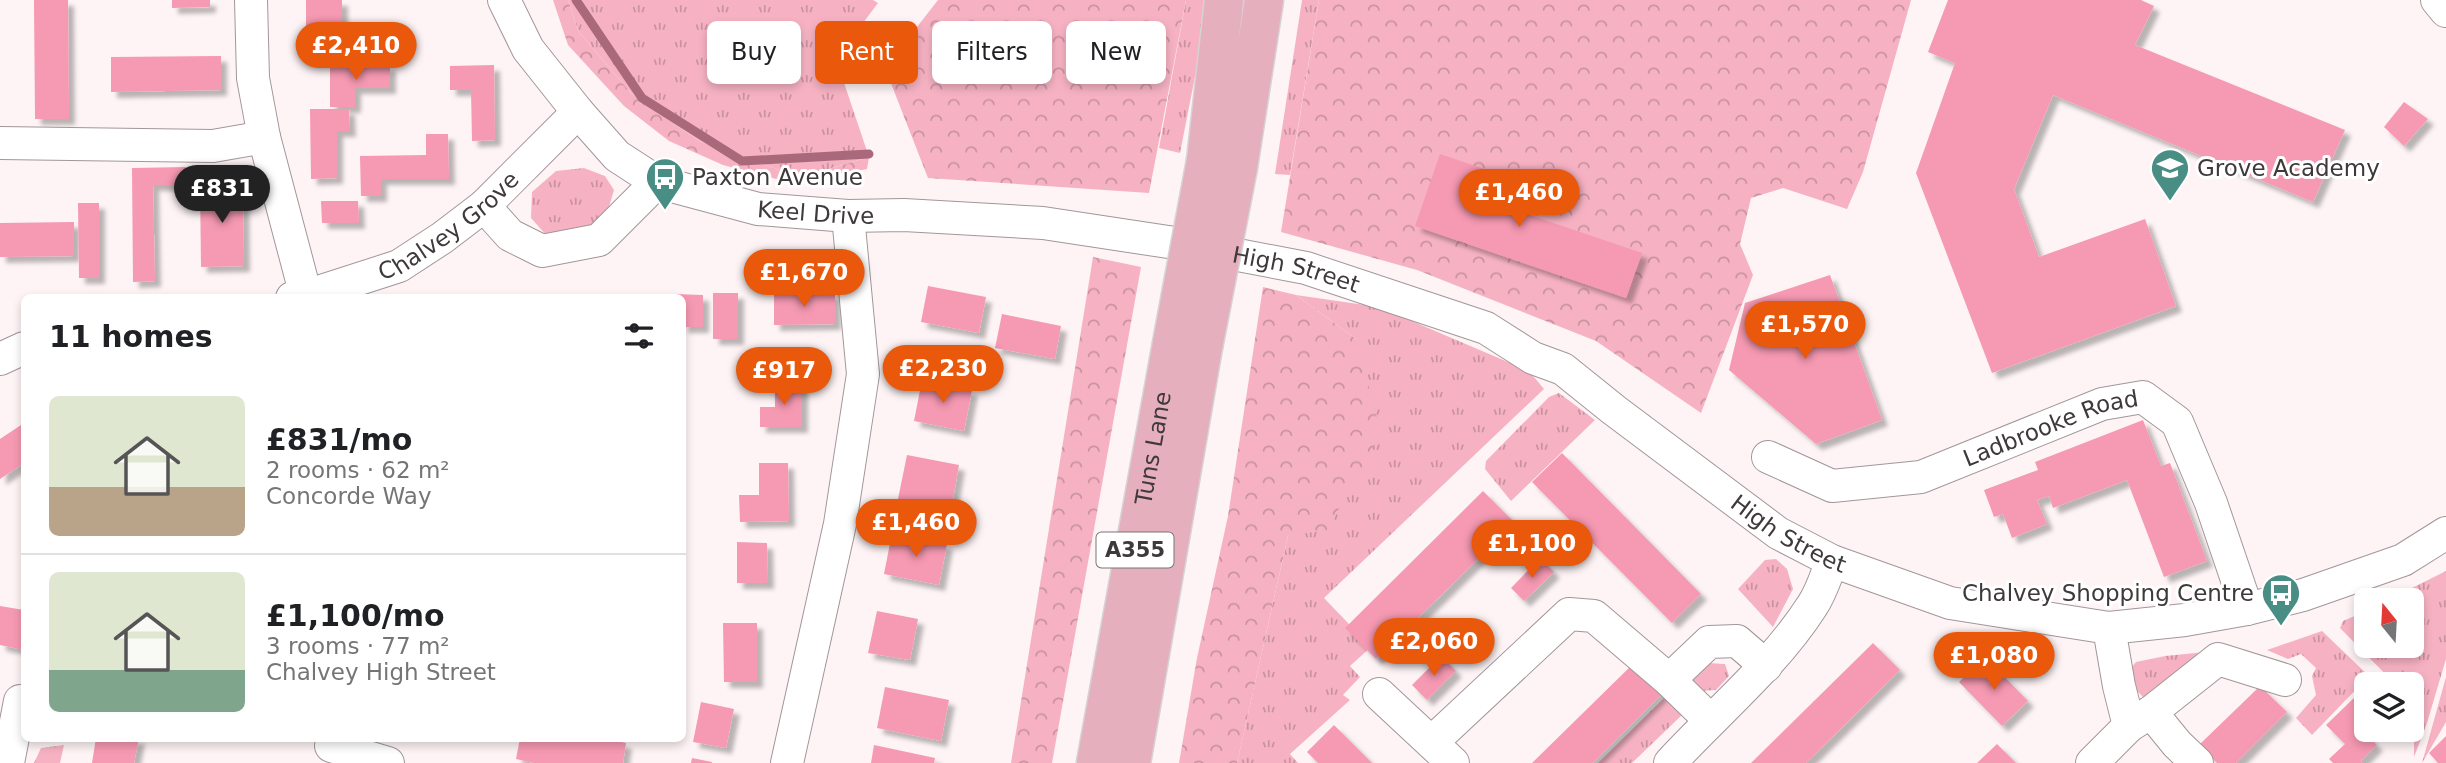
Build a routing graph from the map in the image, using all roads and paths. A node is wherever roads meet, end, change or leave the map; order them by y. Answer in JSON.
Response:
{"nodes":[{"id":1,"x":251,"y":0,"type":"edge"},
{"id":2,"x":504,"y":0,"type":"edge"},
{"id":3,"x":1224,"y":0,"type":"edge"},
{"id":4,"x":1264,"y":0,"type":"edge"},
{"id":5,"x":2437,"y":0,"type":"edge"},
{"id":6,"x":2446,"y":11,"type":"edge"},
{"id":7,"x":578,"y":112,"type":"junction"},
{"id":8,"x":264,"y":136,"type":"junction"},
{"id":9,"x":0,"y":144,"type":"edge"},
{"id":10,"x":1222,"y":164,"type":"junction"},
{"id":11,"x":657,"y":182,"type":"junction"},
{"id":12,"x":484,"y":206,"type":"junction"},
{"id":13,"x":848,"y":216,"type":"junction"},
{"id":14,"x":1175,"y":243,"type":"joint"},
{"id":15,"x":298,"y":294,"type":"edge"},
{"id":16,"x":309,"y":294,"type":"edge"},
{"id":17,"x":1188,"y":343,"type":"junction"},
{"id":18,"x":21,"y":349,"type":"edge"},
{"id":19,"x":0,"y":359,"type":"edge"},
{"id":20,"x":1768,"y":457,"type":"dead end"},
{"id":21,"x":2446,"y":533,"type":"edge"},
{"id":22,"x":1832,"y":561,"type":"junction"},
{"id":23,"x":2247,"y":609,"type":"junction"},
{"id":24,"x":2109,"y":628,"type":"junction"},
{"id":25,"x":1766,"y":666,"type":"junction"},
{"id":26,"x":1669,"y":680,"type":"junction"},
{"id":27,"x":2285,"y":680,"type":"dead end"},
{"id":28,"x":1379,"y":694,"type":"dead end"},
{"id":29,"x":20,"y":701,"type":"dead end"},
{"id":30,"x":2140,"y":719,"type":"junction"},
{"id":31,"x":1710,"y":720,"type":"junction"},
{"id":32,"x":331,"y":746,"type":"dead end"},
{"id":33,"x":1442,"y":752,"type":"edge"},
{"id":34,"x":8,"y":763,"type":"edge"},
{"id":35,"x":388,"y":763,"type":"edge"},
{"id":36,"x":786,"y":763,"type":"edge"},
{"id":37,"x":1096,"y":763,"type":"edge"},
{"id":38,"x":1130,"y":763,"type":"edge"},
{"id":39,"x":1670,"y":763,"type":"edge"},
{"id":40,"x":2092,"y":763,"type":"edge"},
{"id":41,"x":2197,"y":763,"type":"edge"}],
"edges":[{"from":1,"to":8,"type":"street"},
{"from":2,"to":7,"type":"street","name":"Keel Drive"},
{"from":3,"to":10,"type":"main road","number":"A355"},
{"from":4,"to":10,"type":"main road","number":"A355"},
{"from":5,"to":6,"type":"street"},
{"from":7,"to":11,"type":"street","name":"Keel Drive"},
{"from":7,"to":12,"type":"street","name":"Chalvey Grove"},
{"from":8,"to":9,"type":"street"},
{"from":8,"to":15,"type":"street"},
{"from":10,"to":17,"type":"main road","number":"A355","bridge":true},
{"from":11,"to":12,"type":"street"},
{"from":11,"to":13,"type":"street","name":"Keel Drive"},
{"from":12,"to":16,"type":"street","name":"Chalvey Grove"},
{"from":13,"to":14,"type":"street","name":"Keel Drive"},
{"from":13,"to":36,"type":"street"},
{"from":14,"to":22,"type":"street","name":"High Street"},
{"from":17,"to":37,"type":"main road","name":"Tuns Lane","number":"A355"},
{"from":17,"to":38,"type":"main road","name":"Tuns Lane","number":"A355"},
{"from":18,"to":19,"type":"street"},
{"from":20,"to":23,"type":"street","name":"Ladbrooke Road"},
{"from":21,"to":23,"type":"street","name":"High Street"},
{"from":22,"to":24,"type":"street","name":"High Street"},
{"from":22,"to":25,"type":"street"},
{"from":23,"to":24,"type":"street","name":"High Street"},
{"from":24,"to":30,"type":"street"},
{"from":25,"to":26,"type":"street"},
{"from":25,"to":31,"type":"street"},
{"from":26,"to":31,"type":"street"},
{"from":26,"to":33,"type":"street"},
{"from":27,"to":30,"type":"street"},
{"from":28,"to":33,"type":"street"},
{"from":29,"to":34,"type":"street"},
{"from":30,"to":40,"type":"street"},
{"from":30,"to":41,"type":"street"},
{"from":31,"to":39,"type":"street"},
{"from":32,"to":35,"type":"street"}]}
